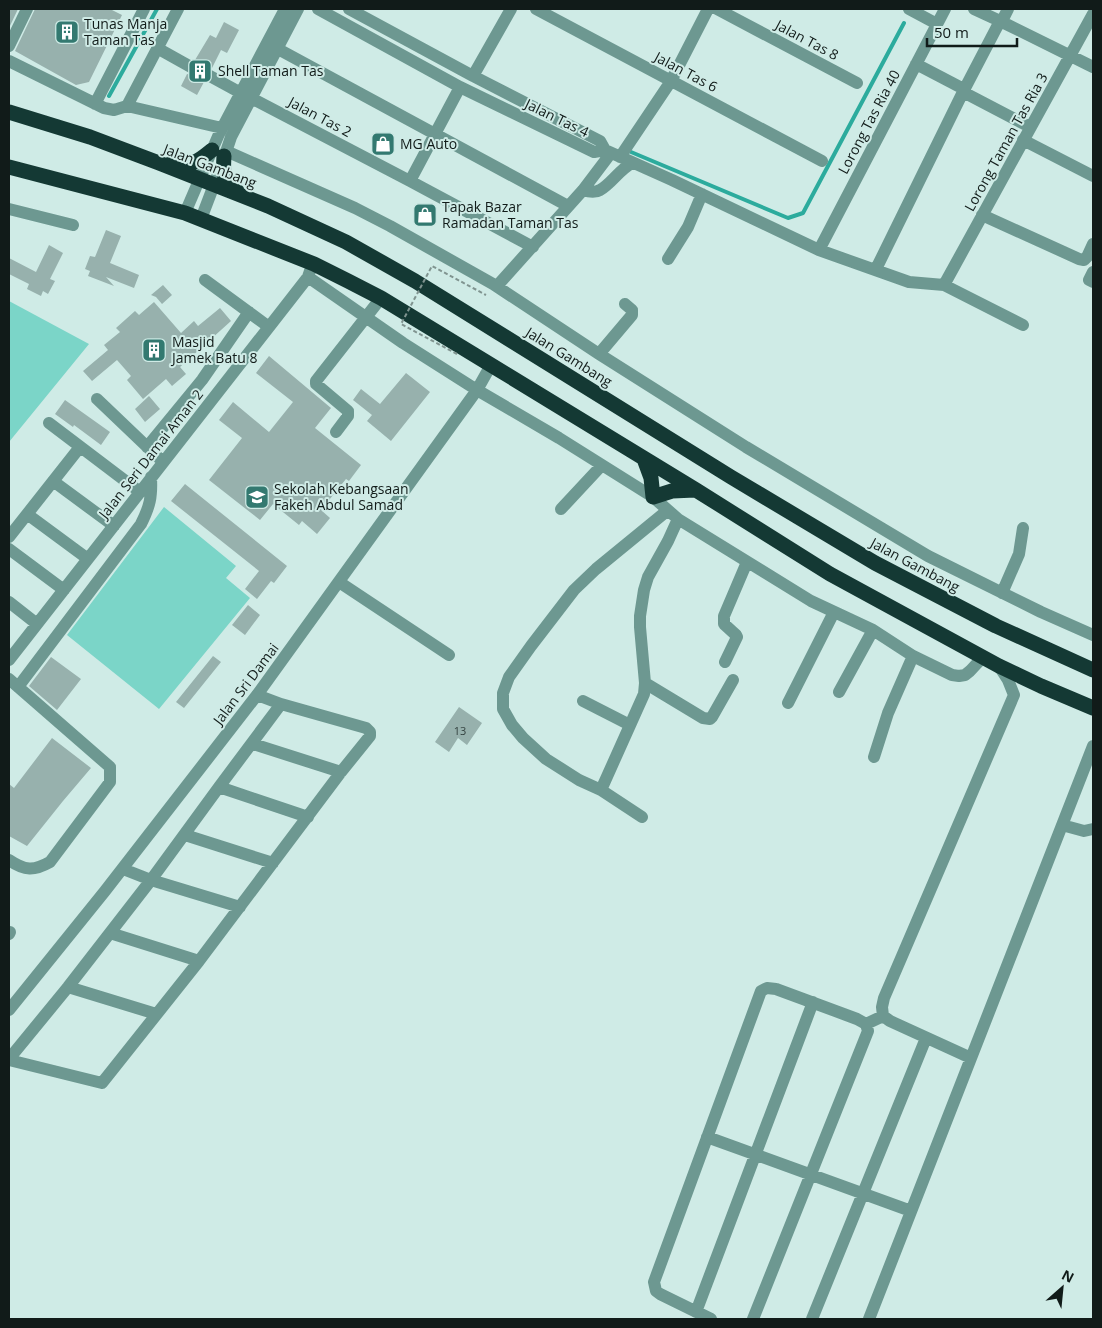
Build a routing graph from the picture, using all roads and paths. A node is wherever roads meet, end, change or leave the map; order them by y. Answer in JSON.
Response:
{"nodes":[{"id":1,"x":27,"y":9,"type":"edge"},
{"id":2,"x":144,"y":9,"type":"edge"},
{"id":3,"x":178,"y":9,"type":"edge"},
{"id":4,"x":285,"y":9,"type":"edge"},
{"id":5,"x":298,"y":9,"type":"edge"},
{"id":6,"x":318,"y":9,"type":"edge"},
{"id":7,"x":349,"y":9,"type":"edge"},
{"id":8,"x":511,"y":9,"type":"edge"},
{"id":9,"x":536,"y":9,"type":"edge"},
{"id":10,"x":708,"y":9,"type":"edge"},
{"id":11,"x":718,"y":9,"type":"edge"},
{"id":12,"x":909,"y":9,"type":"edge"},
{"id":13,"x":945,"y":9,"type":"edge"},
{"id":14,"x":974,"y":9,"type":"edge"},
{"id":15,"x":1008,"y":9,"type":"edge"},
{"id":16,"x":1093,"y":14,"type":"edge"},
{"id":17,"x":1000,"y":21,"type":"junction"},
{"id":18,"x":937,"y":24,"type":"junction"},
{"id":19,"x":9,"y":46,"type":"edge"},
{"id":20,"x":157,"y":48,"type":"junction"},
{"id":21,"x":278,"y":49,"type":"junction"},
{"id":22,"x":1070,"y":56,"type":"junction"},
{"id":23,"x":9,"y":62,"type":"edge"},
{"id":24,"x":916,"y":64,"type":"junction"},
{"id":25,"x":192,"y":67,"type":"tunnel mouth"},
{"id":26,"x":1093,"y":67,"type":"edge"},
{"id":27,"x":208,"y":75,"type":"tunnel mouth"},
{"id":28,"x":473,"y":76,"type":"junction"},
{"id":29,"x":671,"y":81,"type":"junction"},
{"id":30,"x":857,"y":83,"type":"dead end"},
{"id":31,"x":460,"y":87,"type":"junction"},
{"id":32,"x":963,"y":92,"type":"junction"},
{"id":33,"x":246,"y":96,"type":"junction"},
{"id":34,"x":95,"y":104,"type":"junction"},
{"id":35,"x":127,"y":106,"type":"junction"},
{"id":36,"x":9,"y":112,"type":"edge"},
{"id":37,"x":1030,"y":127,"type":"junction"},
{"id":38,"x":222,"y":128,"type":"junction"},
{"id":39,"x":435,"y":134,"type":"junction"},
{"id":40,"x":1023,"y":140,"type":"junction"},
{"id":41,"x":221,"y":152,"type":"junction"},
{"id":42,"x":617,"y":156,"type":"junction"},
{"id":43,"x":822,"y":161,"type":"dead end"},
{"id":44,"x":159,"y":163,"type":"junction"},
{"id":45,"x":9,"y":167,"type":"edge"},
{"id":46,"x":1093,"y":176,"type":"edge"},
{"id":47,"x":199,"y":179,"type":"junction"},
{"id":48,"x":410,"y":180,"type":"junction"},
{"id":49,"x":215,"y":185,"type":"junction"},
{"id":50,"x":583,"y":190,"type":"junction"},
{"id":51,"x":702,"y":194,"type":"junction"},
{"id":52,"x":248,"y":198,"type":"junction"},
{"id":53,"x":568,"y":206,"type":"junction"},
{"id":54,"x":9,"y":209,"type":"edge"},
{"id":55,"x":185,"y":213,"type":"junction"},
{"id":56,"x":982,"y":215,"type":"junction"},
{"id":57,"x":202,"y":219,"type":"junction"},
{"id":58,"x":73,"y":226,"type":"dead end"},
{"id":59,"x":1093,"y":244,"type":"edge"},
{"id":60,"x":532,"y":247,"type":"junction"},
{"id":61,"x":819,"y":250,"type":"junction"},
{"id":62,"x":668,"y":259,"type":"dead end"},
{"id":63,"x":876,"y":269,"type":"junction"},
{"id":64,"x":311,"y":270,"type":"junction"},
{"id":65,"x":1093,"y":272,"type":"edge"},
{"id":66,"x":205,"y":280,"type":"dead end"},
{"id":67,"x":1093,"y":282,"type":"edge"},
{"id":68,"x":944,"y":285,"type":"junction"},
{"id":69,"x":496,"y":286,"type":"junction"},
{"id":70,"x":486,"y":295,"type":"dead end"},
{"id":71,"x":381,"y":298,"type":"junction"},
{"id":72,"x":625,"y":304,"type":"dead end"},
{"id":73,"x":249,"y":312,"type":"junction"},
{"id":74,"x":367,"y":317,"type":"junction"},
{"id":75,"x":1023,"y":325,"type":"dead end"},
{"id":76,"x":269,"y":326,"type":"junction"},
{"id":77,"x":457,"y":354,"type":"dead end"},
{"id":78,"x":599,"y":354,"type":"junction"},
{"id":79,"x":491,"y":365,"type":"junction"},
{"id":80,"x":477,"y":390,"type":"junction"},
{"id":81,"x":97,"y":399,"type":"dead end"},
{"id":82,"x":49,"y":423,"type":"dead end"},
{"id":83,"x":336,"y":432,"type":"dead end"},
{"id":84,"x":80,"y":447,"type":"junction"},
{"id":85,"x":147,"y":447,"type":"junction"},
{"id":86,"x":644,"y":459,"type":"junction"},
{"id":87,"x":163,"y":462,"type":"junction"},
{"id":88,"x":602,"y":465,"type":"junction"},
{"id":89,"x":152,"y":477,"type":"junction"},
{"id":90,"x":53,"y":481,"type":"junction"},
{"id":91,"x":696,"y":490,"type":"junction"},
{"id":92,"x":140,"y":492,"type":"junction"},
{"id":93,"x":653,"y":498,"type":"junction"},
{"id":94,"x":561,"y":509,"type":"dead end"},
{"id":95,"x":27,"y":514,"type":"junction"},
{"id":96,"x":673,"y":514,"type":"junction"},
{"id":97,"x":114,"y":526,"type":"junction"},
{"id":98,"x":1023,"y":528,"type":"dead end"},
{"id":99,"x":9,"y":537,"type":"edge"},
{"id":100,"x":9,"y":549,"type":"edge"},
{"id":101,"x":88,"y":559,"type":"junction"},
{"id":102,"x":747,"y":562,"type":"junction"},
{"id":103,"x":339,"y":582,"type":"junction"},
{"id":104,"x":64,"y":590,"type":"junction"},
{"id":105,"x":1002,"y":593,"type":"junction"},
{"id":106,"x":9,"y":602,"type":"edge"},
{"id":107,"x":834,"y":612,"type":"junction"},
{"id":108,"x":37,"y":624,"type":"junction"},
{"id":109,"x":873,"y":630,"type":"junction"},
{"id":110,"x":1093,"y":635,"type":"edge"},
{"id":111,"x":448,"y":655,"type":"dead end"},
{"id":112,"x":10,"y":656,"type":"edge"},
{"id":113,"x":913,"y":656,"type":"junction"},
{"id":114,"x":983,"y":657,"type":"junction"},
{"id":115,"x":725,"y":662,"type":"dead end"},
{"id":116,"x":999,"y":666,"type":"junction"},
{"id":117,"x":1093,"y":670,"type":"edge"},
{"id":118,"x":733,"y":680,"type":"dead end"},
{"id":119,"x":14,"y":683,"type":"edge"},
{"id":120,"x":645,"y":683,"type":"junction"},
{"id":121,"x":1041,"y":686,"type":"junction"},
{"id":122,"x":839,"y":692,"type":"dead end"},
{"id":123,"x":257,"y":695,"type":"junction"},
{"id":124,"x":1014,"y":695,"type":"junction"},
{"id":125,"x":583,"y":701,"type":"dead end"},
{"id":126,"x":788,"y":703,"type":"dead end"},
{"id":127,"x":281,"y":704,"type":"junction"},
{"id":128,"x":1093,"y":708,"type":"edge"},
{"id":129,"x":630,"y":725,"type":"junction"},
{"id":130,"x":253,"y":744,"type":"junction"},
{"id":131,"x":1093,"y":746,"type":"edge"},
{"id":132,"x":874,"y":757,"type":"dead end"},
{"id":133,"x":340,"y":772,"type":"junction"},
{"id":134,"x":219,"y":787,"type":"junction"},
{"id":135,"x":601,"y":790,"type":"junction"},
{"id":136,"x":308,"y":817,"type":"junction"},
{"id":137,"x":642,"y":817,"type":"dead end"},
{"id":138,"x":1062,"y":825,"type":"junction"},
{"id":139,"x":1093,"y":829,"type":"edge"},
{"id":140,"x":185,"y":835,"type":"junction"},
{"id":141,"x":9,"y":860,"type":"edge"},
{"id":142,"x":273,"y":863,"type":"junction"},
{"id":143,"x":123,"y":868,"type":"junction"},
{"id":144,"x":151,"y":880,"type":"junction"},
{"id":145,"x":240,"y":907,"type":"junction"},
{"id":146,"x":110,"y":933,"type":"junction"},
{"id":147,"x":199,"y":961,"type":"junction"},
{"id":148,"x":68,"y":987,"type":"junction"},
{"id":149,"x":813,"y":1002,"type":"junction"},
{"id":150,"x":9,"y":1010,"type":"edge"},
{"id":151,"x":157,"y":1013,"type":"junction"},
{"id":152,"x":883,"y":1016,"type":"junction"},
{"id":153,"x":866,"y":1024,"type":"junction"},
{"id":154,"x":926,"y":1038,"type":"junction"},
{"id":155,"x":971,"y":1058,"type":"junction"},
{"id":156,"x":9,"y":1060,"type":"edge"},
{"id":157,"x":707,"y":1137,"type":"junction"},
{"id":158,"x":755,"y":1155,"type":"junction"},
{"id":159,"x":811,"y":1175,"type":"junction"},
{"id":160,"x":863,"y":1194,"type":"junction"},
{"id":161,"x":911,"y":1211,"type":"junction"},
{"id":162,"x":696,"y":1312,"type":"junction"},
{"id":163,"x":711,"y":1319,"type":"edge"},
{"id":164,"x":753,"y":1319,"type":"edge"},
{"id":165,"x":812,"y":1319,"type":"edge"},
{"id":166,"x":869,"y":1319,"type":"edge"}],
"edges":[{"from":1,"to":19,"type":"street"},
{"from":2,"to":34,"type":"street"},
{"from":3,"to":20,"type":"street"},
{"from":4,"to":33,"type":"street"},
{"from":5,"to":21,"type":"street"},
{"from":6,"to":31,"type":"street","name":"Jalan Tas 4"},
{"from":7,"to":28,"type":"street","name":"Jalan Tas 4"},
{"from":8,"to":28,"type":"street"},
{"from":9,"to":29,"type":"street","name":"Jalan Tas 6"},
{"from":10,"to":29,"type":"street"},
{"from":11,"to":30,"type":"street","name":"Jalan Tas 8"},
{"from":12,"to":18,"type":"street"},
{"from":13,"to":18,"type":"street","name":"Lorong Tas Ria 40"},
{"from":14,"to":17,"type":"street"},
{"from":15,"to":17,"type":"street"},
{"from":16,"to":22,"type":"street","name":"Lorong Taman Tas Ria 3"},
{"from":17,"to":22,"type":"street"},
{"from":17,"to":32,"type":"street"},
{"from":18,"to":24,"type":"street","name":"Lorong Tas Ria 40"},
{"from":20,"to":25,"type":"street"},
{"from":20,"to":35,"type":"street"},
{"from":21,"to":33,"type":"street"},
{"from":21,"to":39,"type":"street"},
{"from":22,"to":26,"type":"street"},
{"from":22,"to":37,"type":"street","name":"Lorong Taman Tas Ria 3"},
{"from":23,"to":34,"type":"street"},
{"from":24,"to":32,"type":"street"},
{"from":24,"to":61,"type":"street","name":"Lorong Tas Ria 40"},
{"from":27,"to":33,"type":"street","name":"Jalan Tas 2"},
{"from":28,"to":42,"type":"street","name":"Jalan Tas 4"},
{"from":29,"to":42,"type":"street"},
{"from":29,"to":43,"type":"street","name":"Jalan Tas 6"},
{"from":31,"to":39,"type":"street"},
{"from":31,"to":42,"type":"street","name":"Jalan Tas 4"},
{"from":32,"to":37,"type":"street"},
{"from":32,"to":63,"type":"street"},
{"from":33,"to":38,"type":"street"},
{"from":33,"to":41,"type":"street"},
{"from":33,"to":48,"type":"street","name":"Jalan Tas 2"},
{"from":34,"to":35,"type":"street"},
{"from":35,"to":38,"type":"street"},
{"from":36,"to":44,"type":"highway","name":"Jalan Gambang"},
{"from":37,"to":40,"type":"street","name":"Lorong Taman Tas Ria 3"},
{"from":38,"to":41,"type":"street"},
{"from":39,"to":48,"type":"street"},
{"from":39,"to":53,"type":"street"},
{"from":40,"to":46,"type":"street"},
{"from":40,"to":56,"type":"street","name":"Lorong Taman Tas Ria 3"},
{"from":41,"to":44,"type":"highway"},
{"from":41,"to":47,"type":"street"},
{"from":41,"to":49,"type":"street"},
{"from":41,"to":52,"type":"highway"},
{"from":41,"to":69,"type":"street"},
{"from":42,"to":50,"type":"street"},
{"from":42,"to":50,"type":"street"},
{"from":42,"to":51,"type":"street"},
{"from":44,"to":47,"type":"highway","name":"Jalan Gambang"},
{"from":45,"to":55,"type":"highway"},
{"from":47,"to":49,"type":"highway","name":"Jalan Gambang"},
{"from":47,"to":55,"type":"street"},
{"from":48,"to":60,"type":"street","name":"Jalan Tas 2"},
{"from":49,"to":52,"type":"highway","name":"Jalan Gambang"},
{"from":49,"to":57,"type":"street"},
{"from":50,"to":53,"type":"street"},
{"from":51,"to":61,"type":"street"},
{"from":51,"to":62,"type":"street"},
{"from":52,"to":117,"type":"highway","name":"Jalan Gambang"},
{"from":53,"to":60,"type":"street"},
{"from":54,"to":58,"type":"street"},
{"from":55,"to":57,"type":"highway"},
{"from":56,"to":59,"type":"street"},
{"from":56,"to":68,"type":"street","name":"Lorong Taman Tas Ria 3"},
{"from":57,"to":64,"type":"highway"},
{"from":60,"to":69,"type":"street"},
{"from":61,"to":63,"type":"street"},
{"from":63,"to":68,"type":"street"},
{"from":64,"to":71,"type":"highway"},
{"from":64,"to":74,"type":"street"},
{"from":64,"to":76,"type":"street","name":"Jalan Seri Damai Aman 2"},
{"from":65,"to":67,"type":"street"},
{"from":66,"to":73,"type":"street"},
{"from":68,"to":75,"type":"street"},
{"from":69,"to":78,"type":"street"},
{"from":70,"to":77,"type":"path","bridge":true},
{"from":71,"to":74,"type":"street"},
{"from":71,"to":79,"type":"highway"},
{"from":72,"to":78,"type":"street"},
{"from":73,"to":76,"type":"street"},
{"from":73,"to":85,"type":"street"},
{"from":74,"to":80,"type":"street"},
{"from":74,"to":83,"type":"street"},
{"from":76,"to":87,"type":"street","name":"Jalan Seri Damai Aman 2"},
{"from":78,"to":105,"type":"street"},
{"from":79,"to":80,"type":"street","name":"Jalan Sri Damai"},
{"from":79,"to":86,"type":"highway"},
{"from":80,"to":88,"type":"street"},
{"from":80,"to":103,"type":"street","name":"Jalan Sri Damai"},
{"from":81,"to":85,"type":"street"},
{"from":82,"to":84,"type":"street"},
{"from":84,"to":90,"type":"street"},
{"from":84,"to":92,"type":"street"},
{"from":85,"to":87,"type":"street"},
{"from":86,"to":91,"type":"highway"},
{"from":86,"to":93,"type":"highway"},
{"from":87,"to":89,"type":"street","name":"Jalan Seri Damai Aman 2"},
{"from":88,"to":93,"type":"street"},
{"from":88,"to":94,"type":"street"},
{"from":89,"to":92,"type":"street","name":"Jalan Seri Damai Aman 2"},
{"from":89,"to":119,"type":"street"},
{"from":90,"to":95,"type":"street"},
{"from":90,"to":97,"type":"street"},
{"from":91,"to":93,"type":"highway"},
{"from":91,"to":114,"type":"highway"},
{"from":92,"to":97,"type":"street","name":"Jalan Seri Damai Aman 2"},
{"from":93,"to":96,"type":"street"},
{"from":95,"to":99,"type":"street"},
{"from":95,"to":101,"type":"street"},
{"from":96,"to":102,"type":"street"},
{"from":96,"to":120,"type":"street"},
{"from":96,"to":135,"type":"street"},
{"from":97,"to":101,"type":"street","name":"Jalan Seri Damai Aman 2"},
{"from":98,"to":105,"type":"street"},
{"from":100,"to":104,"type":"street"},
{"from":101,"to":104,"type":"street","name":"Jalan Seri Damai Aman 2"},
{"from":102,"to":107,"type":"street"},
{"from":102,"to":115,"type":"street"},
{"from":103,"to":111,"type":"street"},
{"from":103,"to":123,"type":"street","name":"Jalan Sri Damai"},
{"from":104,"to":108,"type":"street","name":"Jalan Seri Damai Aman 2"},
{"from":105,"to":110,"type":"street"},
{"from":106,"to":108,"type":"street"},
{"from":107,"to":109,"type":"street"},
{"from":107,"to":126,"type":"street"},
{"from":108,"to":112,"type":"street","name":"Jalan Seri Damai Aman 2"},
{"from":109,"to":113,"type":"street"},
{"from":109,"to":122,"type":"street"},
{"from":113,"to":114,"type":"street"},
{"from":113,"to":132,"type":"street"},
{"from":114,"to":116,"type":"highway"},
{"from":116,"to":121,"type":"highway"},
{"from":116,"to":124,"type":"street"},
{"from":118,"to":120,"type":"street"},
{"from":119,"to":141,"type":"street"},
{"from":120,"to":129,"type":"street"},
{"from":121,"to":124,"type":"street"},
{"from":121,"to":128,"type":"highway"},
{"from":123,"to":127,"type":"street"},
{"from":123,"to":143,"type":"street","name":"Jalan Sri Damai"},
{"from":124,"to":152,"type":"street"},
{"from":125,"to":129,"type":"street"},
{"from":127,"to":130,"type":"street"},
{"from":127,"to":133,"type":"street"},
{"from":129,"to":135,"type":"street"},
{"from":130,"to":133,"type":"street"},
{"from":130,"to":134,"type":"street"},
{"from":131,"to":138,"type":"street"},
{"from":133,"to":136,"type":"street"},
{"from":134,"to":136,"type":"street"},
{"from":134,"to":140,"type":"street"},
{"from":135,"to":137,"type":"street"},
{"from":136,"to":142,"type":"street"},
{"from":138,"to":139,"type":"street"},
{"from":138,"to":155,"type":"street"},
{"from":140,"to":142,"type":"street"},
{"from":140,"to":144,"type":"street"},
{"from":142,"to":145,"type":"street"},
{"from":143,"to":144,"type":"street"},
{"from":143,"to":150,"type":"street","name":"Jalan Sri Damai"},
{"from":144,"to":145,"type":"street"},
{"from":144,"to":146,"type":"street"},
{"from":145,"to":147,"type":"street"},
{"from":146,"to":147,"type":"street"},
{"from":146,"to":148,"type":"street"},
{"from":147,"to":151,"type":"street"},
{"from":148,"to":151,"type":"street"},
{"from":148,"to":156,"type":"street"},
{"from":149,"to":153,"type":"street"},
{"from":149,"to":157,"type":"street"},
{"from":149,"to":158,"type":"street"},
{"from":151,"to":156,"type":"street"},
{"from":152,"to":153,"type":"street"},
{"from":152,"to":154,"type":"street"},
{"from":153,"to":159,"type":"street"},
{"from":154,"to":155,"type":"street"},
{"from":154,"to":160,"type":"street"},
{"from":155,"to":161,"type":"street"},
{"from":157,"to":158,"type":"street"},
{"from":157,"to":162,"type":"street"},
{"from":158,"to":159,"type":"street"},
{"from":158,"to":162,"type":"street"},
{"from":159,"to":160,"type":"street"},
{"from":159,"to":164,"type":"street"},
{"from":160,"to":161,"type":"street"},
{"from":160,"to":165,"type":"street"},
{"from":161,"to":166,"type":"street"},
{"from":162,"to":163,"type":"street"}]}
